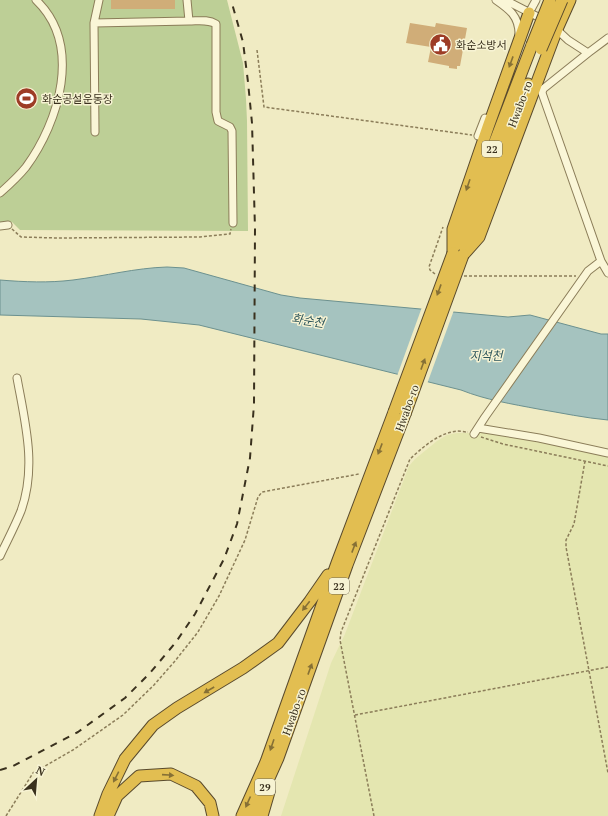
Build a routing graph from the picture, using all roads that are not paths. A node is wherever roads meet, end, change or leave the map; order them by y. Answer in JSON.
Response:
{"nodes":[{"id":1,"x":36,"y":0,"type":"edge"},
{"id":2,"x":99,"y":0,"type":"edge"},
{"id":3,"x":187,"y":0,"type":"edge"},
{"id":4,"x":496,"y":0,"type":"edge"},
{"id":5,"x":505,"y":0,"type":"edge"},
{"id":6,"x":536,"y":0,"type":"edge"},
{"id":7,"x":550,"y":0,"type":"edge"},
{"id":8,"x":562,"y":0,"type":"edge"},
{"id":9,"x":570,"y":0,"type":"edge"},
{"id":10,"x":530,"y":12,"type":"junction"},
{"id":11,"x":189,"y":21,"type":"junction"},
{"id":12,"x":94,"y":23,"type":"junction"},
{"id":13,"x":557,"y":29,"type":"junction"},
{"id":14,"x":608,"y":38,"type":"edge"},
{"id":15,"x":519,"y":42,"type":"junction"},
{"id":16,"x":536,"y":47,"type":"junction"},
{"id":17,"x":588,"y":53,"type":"junction"},
{"id":18,"x":490,"y":120,"type":"junction"},
{"id":19,"x":95,"y":132,"type":"dead end"},
{"id":20,"x":478,"y":136,"type":"road end"},
{"id":21,"x":0,"y":193,"type":"edge"},
{"id":22,"x":233,"y":223,"type":"road end"},
{"id":23,"x":458,"y":254,"type":"junction"},
{"id":24,"x":601,"y":261,"type":"junction"},
{"id":25,"x":608,"y":273,"type":"edge"},
{"id":26,"x":17,"y":378,"type":"dead end"},
{"id":27,"x":399,"y":413,"type":"junction"},
{"id":28,"x":608,"y":453,"type":"edge"},
{"id":29,"x":0,"y":556,"type":"edge"},
{"id":30,"x":337,"y":563,"type":"junction"},
{"id":31,"x":278,"y":758,"type":"junction"},
{"id":32,"x":100,"y":816,"type":"edge"},
{"id":33,"x":108,"y":816,"type":"edge"},
{"id":34,"x":213,"y":816,"type":"edge"},
{"id":35,"x":242,"y":816,"type":"edge"},
{"id":36,"x":252,"y":816,"type":"edge"},
{"id":37,"x":262,"y":816,"type":"edge"}],
"edges":[{"from":1,"to":21,"type":"street"},
{"from":2,"to":12,"type":"street"},
{"from":3,"to":11,"type":"street"},
{"from":4,"to":15,"type":"street"},
{"from":5,"to":10,"type":"street"},
{"from":6,"to":10,"type":"street"},
{"from":7,"to":16,"type":"highway","name":"Hwabo-ro","number":"22","bridge":true},
{"from":8,"to":16,"type":"highway","name":"Hwabo-ro","number":"22","bridge":true},
{"from":9,"to":13,"type":"highway"},
{"from":10,"to":13,"type":"street"},
{"from":10,"to":15,"type":"highway"},
{"from":11,"to":12,"type":"street"},
{"from":11,"to":22,"type":"street"},
{"from":12,"to":19,"type":"street"},
{"from":13,"to":17,"type":"street"},
{"from":13,"to":23,"type":"highway"},
{"from":14,"to":17,"type":"street"},
{"from":15,"to":18,"type":"highway","one_way":true},
{"from":16,"to":23,"type":"highway","name":"Hwabo-ro","number":"22"},
{"from":17,"to":24,"type":"street"},
{"from":18,"to":20,"type":"street"},
{"from":18,"to":23,"type":"highway","one_way":true},
{"from":23,"to":27,"type":"highway","name":"Hwabo-ro","number":"22","bridge":true},
{"from":24,"to":25,"type":"street"},
{"from":24,"to":28,"type":"street"},
{"from":26,"to":29,"type":"street"},
{"from":27,"to":30,"type":"highway","name":"Hwabo-ro","number":"22","one_way":true},
{"from":31,"to":27,"type":"highway","name":"Hwabo-ro","number":"22","one_way":true},
{"from":30,"to":32,"type":"highway","number":"22","one_way":true},
{"from":30,"to":35,"type":"highway","name":"Hwabo-ro","number":"22","one_way":true},
{"from":31,"to":36,"type":"highway","name":"Hwabo-ro","number":"29"},
{"from":31,"to":37,"type":"highway","number":"22"},
{"from":33,"to":34,"type":"highway","one_way":true}]}
